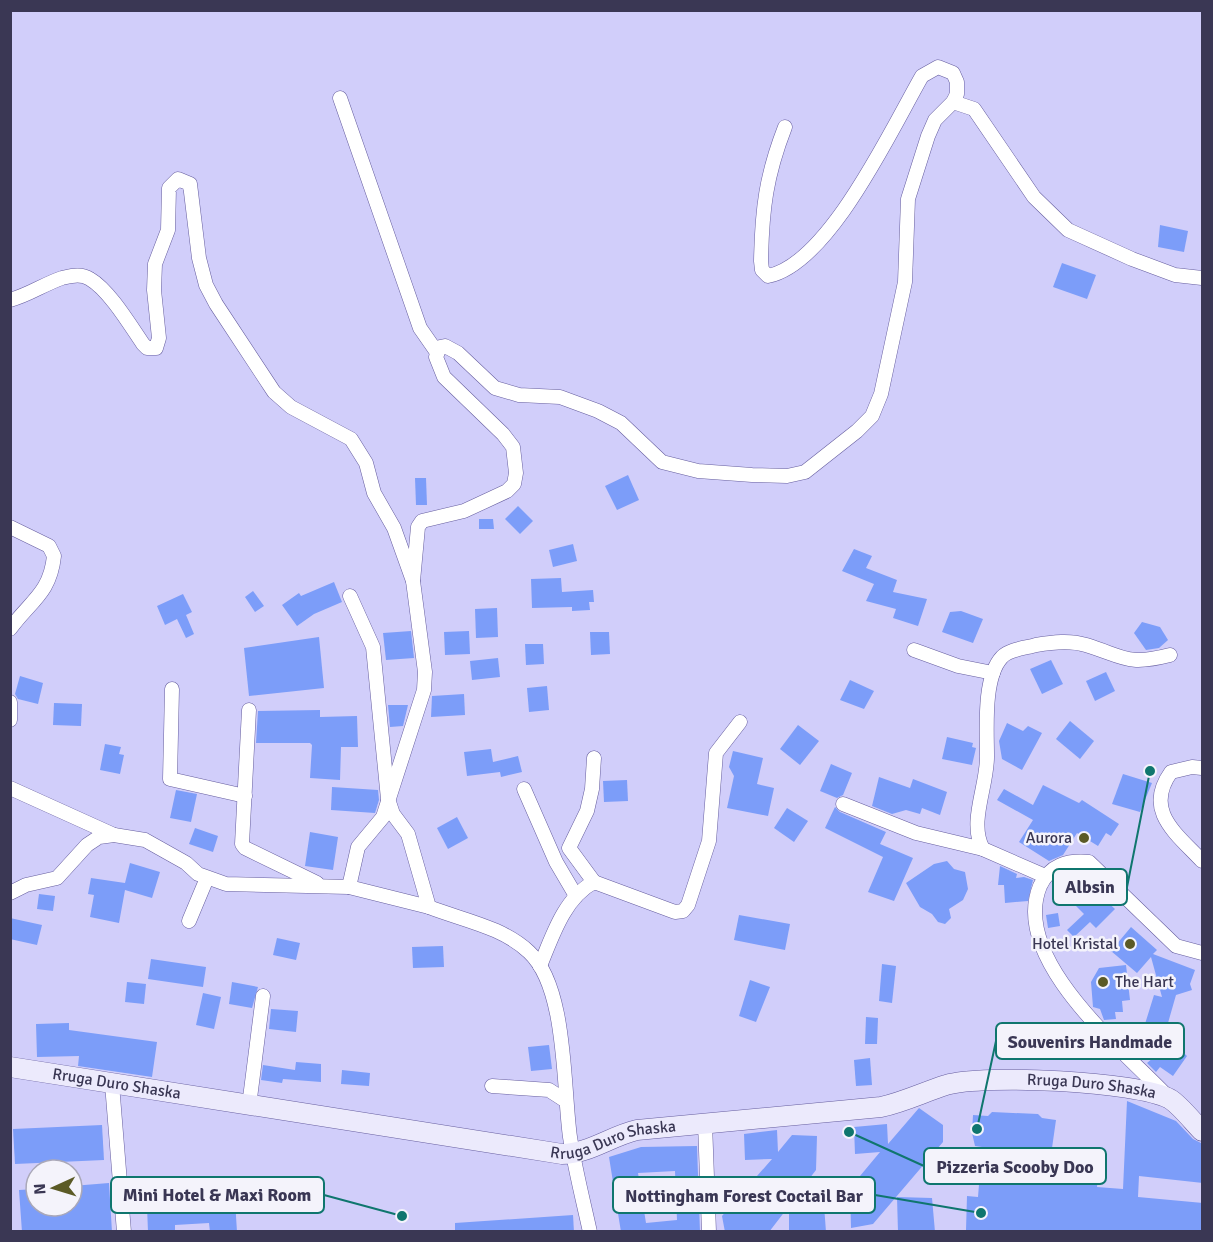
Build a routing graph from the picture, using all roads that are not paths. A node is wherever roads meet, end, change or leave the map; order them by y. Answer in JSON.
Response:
{"nodes":[{"id":1,"x":340,"y":98,"type":"dead end"},
{"id":2,"x":953,"y":102,"type":"junction"},
{"id":3,"x":785,"y":127,"type":"dead end"},
{"id":4,"x":1203,"y":278,"type":"edge"},
{"id":5,"x":10,"y":300,"type":"edge"},
{"id":6,"x":436,"y":351,"type":"junction"},
{"id":7,"x":10,"y":527,"type":"edge"},
{"id":8,"x":413,"y":581,"type":"junction"},
{"id":9,"x":350,"y":596,"type":"dead end"},
{"id":10,"x":10,"y":629,"type":"edge"},
{"id":11,"x":914,"y":650,"type":"dead end"},
{"id":12,"x":1170,"y":655,"type":"dead end"},
{"id":13,"x":993,"y":673,"type":"junction"},
{"id":14,"x":172,"y":689,"type":"dead end"},
{"id":15,"x":10,"y":702,"type":"edge"},
{"id":16,"x":249,"y":710,"type":"dead end"},
{"id":17,"x":10,"y":720,"type":"edge"},
{"id":18,"x":740,"y":722,"type":"dead end"},
{"id":19,"x":594,"y":758,"type":"dead end"},
{"id":20,"x":1203,"y":768,"type":"edge"},
{"id":21,"x":10,"y":788,"type":"edge"},
{"id":22,"x":524,"y":789,"type":"dead end"},
{"id":23,"x":245,"y":796,"type":"junction"},
{"id":24,"x":388,"y":799,"type":"junction"},
{"id":25,"x":843,"y":804,"type":"dead end"},
{"id":26,"x":114,"y":834,"type":"junction"},
{"id":27,"x":983,"y":849,"type":"junction"},
{"id":28,"x":1203,"y":861,"type":"edge"},
{"id":29,"x":1045,"y":876,"type":"junction"},
{"id":30,"x":207,"y":878,"type":"junction"},
{"id":31,"x":594,"y":882,"type":"junction"},
{"id":32,"x":322,"y":885,"type":"junction"},
{"id":33,"x":349,"y":888,"type":"junction"},
{"id":34,"x":10,"y":894,"type":"edge"},
{"id":35,"x":576,"y":896,"type":"junction"},
{"id":36,"x":429,"y":907,"type":"junction"},
{"id":37,"x":189,"y":921,"type":"dead end"},
{"id":38,"x":1203,"y":952,"type":"edge"},
{"id":39,"x":540,"y":966,"type":"junction"},
{"id":40,"x":263,"y":996,"type":"dead end"},
{"id":41,"x":10,"y":1067,"type":"edge"},
{"id":42,"x":112,"y":1084,"type":"junction"},
{"id":43,"x":492,"y":1086,"type":"dead end"},
{"id":44,"x":1170,"y":1100,"type":"junction"},
{"id":45,"x":566,"y":1101,"type":"junction"},
{"id":46,"x":249,"y":1106,"type":"junction"},
{"id":47,"x":705,"y":1123,"type":"junction"},
{"id":48,"x":1203,"y":1131,"type":"edge"},
{"id":49,"x":573,"y":1154,"type":"junction"},
{"id":50,"x":124,"y":1232,"type":"edge"},
{"id":51,"x":590,"y":1232,"type":"edge"},
{"id":52,"x":709,"y":1232,"type":"edge"}],
"edges":[{"from":1,"to":6,"type":"street"},
{"from":2,"to":3,"type":"street"},
{"from":2,"to":4,"type":"street"},
{"from":2,"to":6,"type":"street"},
{"from":5,"to":8,"type":"street"},
{"from":6,"to":8,"type":"street"},
{"from":7,"to":10,"type":"street"},
{"from":8,"to":24,"type":"street"},
{"from":9,"to":24,"type":"street"},
{"from":11,"to":13,"type":"street"},
{"from":12,"to":13,"type":"street"},
{"from":13,"to":27,"type":"street"},
{"from":14,"to":23,"type":"street"},
{"from":15,"to":17,"type":"street"},
{"from":16,"to":23,"type":"street"},
{"from":18,"to":31,"type":"street"},
{"from":19,"to":31,"type":"street"},
{"from":20,"to":28,"type":"street"},
{"from":21,"to":26,"type":"street"},
{"from":22,"to":35,"type":"street"},
{"from":23,"to":32,"type":"street"},
{"from":24,"to":33,"type":"street"},
{"from":24,"to":36,"type":"street"},
{"from":25,"to":27,"type":"street"},
{"from":26,"to":30,"type":"street"},
{"from":26,"to":34,"type":"street"},
{"from":27,"to":29,"type":"street"},
{"from":29,"to":38,"type":"street"},
{"from":29,"to":44,"type":"street"},
{"from":30,"to":32,"type":"street"},
{"from":30,"to":37,"type":"street"},
{"from":31,"to":35,"type":"street"},
{"from":32,"to":33,"type":"street"},
{"from":33,"to":36,"type":"street"},
{"from":35,"to":39,"type":"street"},
{"from":36,"to":39,"type":"street"},
{"from":39,"to":45,"type":"street"},
{"from":40,"to":46,"type":"street"},
{"from":41,"to":42,"type":"main road","name":"Rruga Duro Shaska"},
{"from":42,"to":46,"type":"main road","name":"Rruga Duro Shaska"},
{"from":42,"to":50,"type":"street"},
{"from":43,"to":45,"type":"street"},
{"from":44,"to":47,"type":"main road","name":"Rruga Duro Shaska"},
{"from":44,"to":48,"type":"main road","name":"Rruga Duro Shaska"},
{"from":45,"to":49,"type":"street"},
{"from":46,"to":49,"type":"main road","name":"Rruga Duro Shaska"},
{"from":47,"to":49,"type":"main road","name":"Rruga Duro Shaska"},
{"from":47,"to":52,"type":"street"},
{"from":49,"to":51,"type":"street"}]}
